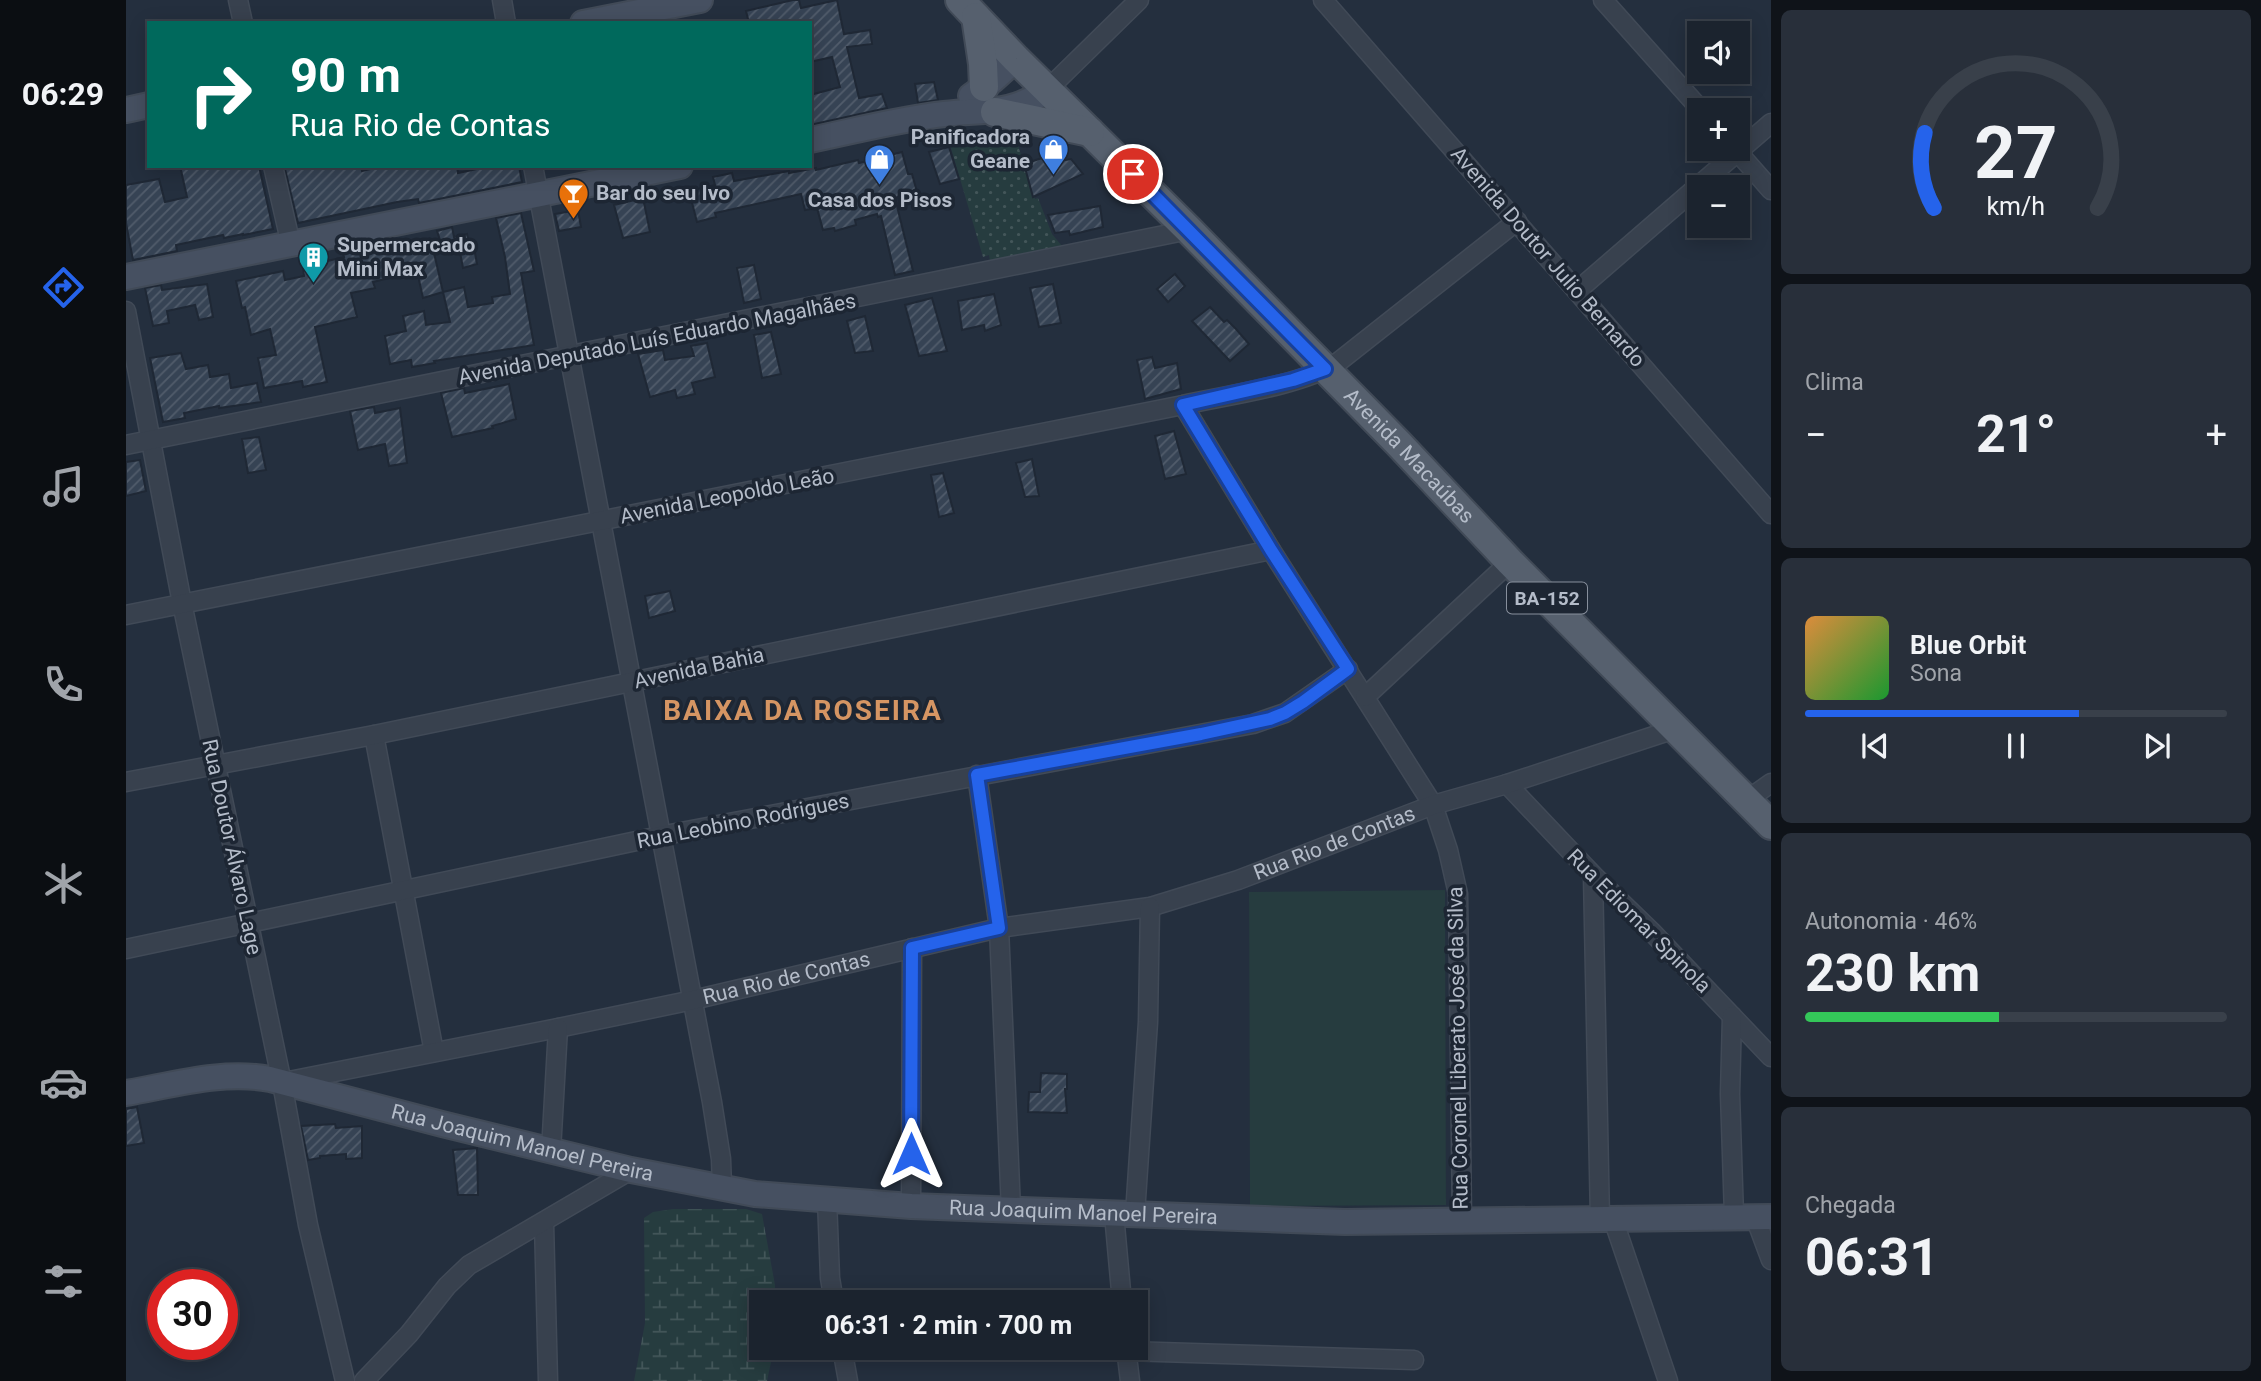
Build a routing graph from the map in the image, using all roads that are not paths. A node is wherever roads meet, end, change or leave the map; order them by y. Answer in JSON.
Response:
{"nodes":[{"id":1,"x":238,"y":0,"type":"edge"},
{"id":2,"x":502,"y":0,"type":"edge"},
{"id":3,"x":700,"y":0,"type":"edge"},
{"id":4,"x":1139,"y":0,"type":"edge"},
{"id":5,"x":1323,"y":0,"type":"edge"},
{"id":6,"x":1603,"y":0,"type":"edge"},
{"id":7,"x":968,"y":9,"type":"edge"},
{"id":8,"x":243,"y":21,"type":"edge"},
{"id":9,"x":506,"y":21,"type":"edge"},
{"id":10,"x":593,"y":21,"type":"edge"},
{"id":11,"x":1016,"y":59,"type":"junction"},
{"id":12,"x":1047,"y":90,"type":"junction"},
{"id":13,"x":1690,"y":98,"type":"edge"},
{"id":14,"x":989,"y":100,"type":"junction"},
{"id":15,"x":147,"y":105,"type":"edge"},
{"id":16,"x":126,"y":110,"type":"edge"},
{"id":17,"x":1771,"y":123,"type":"edge"},
{"id":18,"x":1090,"y":132,"type":"junction"},
{"id":19,"x":1750,"y":139,"type":"edge"},
{"id":20,"x":812,"y":140,"type":"edge"},
{"id":21,"x":1724,"y":161,"type":"edge"},
{"id":22,"x":1746,"y":161,"type":"edge"},
{"id":23,"x":273,"y":168,"type":"edge"},
{"id":24,"x":533,"y":168,"type":"edge"},
{"id":25,"x":670,"y":168,"type":"edge"},
{"id":26,"x":1771,"y":190,"type":"edge"},
{"id":27,"x":539,"y":195,"type":"junction"},
{"id":28,"x":1517,"y":221,"type":"junction"},
{"id":29,"x":1189,"y":230,"type":"junction"},
{"id":30,"x":291,"y":245,"type":"junction"},
{"id":31,"x":126,"y":277,"type":"edge"},
{"id":32,"x":1578,"y":290,"type":"junction"},
{"id":33,"x":126,"y":311,"type":"edge"},
{"id":34,"x":570,"y":357,"type":"junction"},
{"id":35,"x":1325,"y":369,"type":"junction"},
{"id":36,"x":1183,"y":405,"type":"junction"},
{"id":37,"x":150,"y":441,"type":"junction"},
{"id":38,"x":126,"y":445,"type":"edge"},
{"id":39,"x":1771,"y":514,"type":"edge"},
{"id":40,"x":600,"y":521,"type":"junction"},
{"id":41,"x":1271,"y":550,"type":"junction"},
{"id":42,"x":1510,"y":562,"type":"junction"},
{"id":43,"x":181,"y":603,"type":"junction"},
{"id":44,"x":126,"y":615,"type":"edge"},
{"id":45,"x":1348,"y":669,"type":"junction"},
{"id":46,"x":631,"y":682,"type":"junction"},
{"id":47,"x":1365,"y":697,"type":"junction"},
{"id":48,"x":1675,"y":729,"type":"junction"},
{"id":49,"x":374,"y":735,"type":"junction"},
{"id":50,"x":215,"y":764,"type":"junction"},
{"id":51,"x":977,"y":775,"type":"junction"},
{"id":52,"x":126,"y":782,"type":"edge"},
{"id":53,"x":1771,"y":783,"type":"edge"},
{"id":54,"x":1507,"y":784,"type":"junction"},
{"id":55,"x":1747,"y":800,"type":"junction"},
{"id":56,"x":1433,"y":804,"type":"junction"},
{"id":57,"x":1771,"y":825,"type":"edge"},
{"id":58,"x":660,"y":836,"type":"junction"},
{"id":59,"x":1592,"y":875,"type":"junction"},
{"id":60,"x":402,"y":890,"type":"junction"},
{"id":61,"x":1150,"y":907,"type":"junction"},
{"id":62,"x":248,"y":922,"type":"junction"},
{"id":63,"x":999,"y":928,"type":"junction"},
{"id":64,"x":126,"y":948,"type":"edge"},
{"id":65,"x":912,"y":948,"type":"junction"},
{"id":66,"x":692,"y":1000,"type":"junction"},
{"id":67,"x":1732,"y":1016,"type":"junction"},
{"id":68,"x":558,"y":1028,"type":"junction"},
{"id":69,"x":434,"y":1052,"type":"junction"},
{"id":70,"x":1771,"y":1057,"type":"edge"},
{"id":71,"x":282,"y":1083,"type":"junction"},
{"id":72,"x":126,"y":1093,"type":"edge"},
{"id":73,"x":551,"y":1151,"type":"junction"},
{"id":74,"x":631,"y":1170,"type":"junction"},
{"id":75,"x":722,"y":1187,"type":"junction"},
{"id":76,"x":827,"y":1199,"type":"junction"},
{"id":77,"x":911,"y":1206,"type":"junction"},
{"id":78,"x":1010,"y":1210,"type":"junction"},
{"id":79,"x":1125,"y":1214,"type":"junction"},
{"id":80,"x":1754,"y":1216,"type":"edge"},
{"id":81,"x":1607,"y":1219,"type":"junction"},
{"id":82,"x":1462,"y":1221,"type":"junction"},
{"id":83,"x":544,"y":1223,"type":"junction"},
{"id":84,"x":1771,"y":1261,"type":"edge"},
{"id":85,"x":832,"y":1290,"type":"edge"},
{"id":86,"x":1122,"y":1290,"type":"edge"},
{"id":87,"x":1148,"y":1350,"type":"edge"},
{"id":88,"x":844,"y":1360,"type":"edge"},
{"id":89,"x":1127,"y":1360,"type":"edge"},
{"id":90,"x":1414,"y":1360,"type":"dead end"},
{"id":91,"x":345,"y":1381,"type":"edge"},
{"id":92,"x":364,"y":1381,"type":"edge"},
{"id":93,"x":548,"y":1381,"type":"edge"},
{"id":94,"x":848,"y":1381,"type":"edge"},
{"id":95,"x":1130,"y":1381,"type":"edge"},
{"id":96,"x":1668,"y":1381,"type":"edge"}],
"edges":[{"from":1,"to":8,"type":"street"},
{"from":2,"to":9,"type":"street"},
{"from":3,"to":10,"type":"street"},
{"from":4,"to":12,"type":"street"},
{"from":5,"to":28,"type":"street","name":"Avenida Doutor Julio Bernardo"},
{"from":6,"to":13,"type":"street"},
{"from":7,"to":11,"type":"main road","number":"BA-152"},
{"from":7,"to":14,"type":"main road"},
{"from":11,"to":12,"type":"main road","number":"BA-152"},
{"from":11,"to":14,"type":"street"},
{"from":12,"to":14,"type":"street"},
{"from":12,"to":18,"type":"main road","name":"Avenida Macaúbas","number":"BA-152"},
{"from":14,"to":18,"type":"main road"},
{"from":14,"to":20,"type":"street"},
{"from":15,"to":16,"type":"street"},
{"from":17,"to":19,"type":"street"},
{"from":18,"to":29,"type":"main road","name":"Avenida Macaúbas","number":"BA-152"},
{"from":21,"to":32,"type":"street"},
{"from":22,"to":26,"type":"street"},
{"from":23,"to":30,"type":"street"},
{"from":24,"to":27,"type":"street"},
{"from":25,"to":27,"type":"street"},
{"from":27,"to":30,"type":"street"},
{"from":27,"to":34,"type":"street"},
{"from":28,"to":32,"type":"street","name":"Avenida Doutor Julio Bernardo"},
{"from":28,"to":35,"type":"street","name":"Avenida Leopoldo Leão"},
{"from":29,"to":34,"type":"street","name":"Avenida Deputado Luís Eduardo Magalhães"},
{"from":29,"to":35,"type":"main road","name":"Avenida Macaúbas","number":"BA-152"},
{"from":30,"to":31,"type":"street"},
{"from":32,"to":39,"type":"street","name":"Avenida Doutor Julio Bernardo"},
{"from":33,"to":37,"type":"street","name":"Rua Doutor Álvaro Lage"},
{"from":34,"to":37,"type":"street","name":"Avenida Deputado Luís Eduardo Magalhães"},
{"from":34,"to":40,"type":"street"},
{"from":35,"to":36,"type":"street","name":"Avenida Leopoldo Leão"},
{"from":35,"to":42,"type":"main road","name":"Avenida Macaúbas","number":"BA-152"},
{"from":36,"to":40,"type":"street","name":"Avenida Leopoldo Leão"},
{"from":36,"to":41,"type":"street","name":"Rua Coronel Liberato José da Silva"},
{"from":37,"to":38,"type":"street","name":"Avenida Deputado Luís Eduardo Magalhães"},
{"from":37,"to":43,"type":"street","name":"Rua Doutor Álvaro Lage"},
{"from":40,"to":43,"type":"street","name":"Avenida Leopoldo Leão"},
{"from":40,"to":46,"type":"street"},
{"from":41,"to":45,"type":"street","name":"Rua Coronel Liberato José da Silva"},
{"from":41,"to":46,"type":"street","name":"Avenida Bahia"},
{"from":42,"to":47,"type":"street"},
{"from":42,"to":48,"type":"main road","name":"Avenida Macaúbas","number":"BA-152"},
{"from":43,"to":44,"type":"street","name":"Avenida Leopoldo Leão"},
{"from":43,"to":50,"type":"street","name":"Rua Doutor Álvaro Lage"},
{"from":45,"to":47,"type":"street","name":"Rua Coronel Liberato José da Silva"},
{"from":45,"to":51,"type":"street","name":"Rua Leobino Rodrigues"},
{"from":46,"to":49,"type":"street","name":"Avenida Bahia"},
{"from":46,"to":58,"type":"street"},
{"from":47,"to":56,"type":"street","name":"Rua Coronel Liberato José da Silva"},
{"from":48,"to":54,"type":"street","name":"Rua Rio de Contas"},
{"from":48,"to":55,"type":"main road","name":"Avenida Macaúbas","number":"BA-152"},
{"from":49,"to":50,"type":"street","name":"Avenida Bahia"},
{"from":49,"to":60,"type":"street"},
{"from":50,"to":52,"type":"street","name":"Avenida Bahia"},
{"from":50,"to":62,"type":"street","name":"Rua Doutor Álvaro Lage"},
{"from":51,"to":58,"type":"street","name":"Rua Leobino Rodrigues"},
{"from":51,"to":63,"type":"street"},
{"from":53,"to":55,"type":"street"},
{"from":54,"to":56,"type":"street","name":"Rua Rio de Contas"},
{"from":54,"to":59,"type":"street","name":"Rua Ediomar Spinola"},
{"from":55,"to":57,"type":"main road","name":"Avenida Macaúbas","number":"BA-152"},
{"from":56,"to":61,"type":"street","name":"Rua Rio de Contas"},
{"from":56,"to":82,"type":"street","name":"Rua Coronel Liberato José da Silva"},
{"from":58,"to":60,"type":"street","name":"Rua Leobino Rodrigues"},
{"from":58,"to":66,"type":"street"},
{"from":59,"to":67,"type":"street","name":"Rua Ediomar Spinola"},
{"from":59,"to":81,"type":"street"},
{"from":60,"to":62,"type":"street","name":"Rua Leobino Rodrigues"},
{"from":60,"to":69,"type":"street"},
{"from":61,"to":63,"type":"street","name":"Rua Rio de Contas"},
{"from":61,"to":79,"type":"street"},
{"from":62,"to":64,"type":"street","name":"Rua Leobino Rodrigues"},
{"from":62,"to":71,"type":"street","name":"Rua Doutor Álvaro Lage"},
{"from":63,"to":65,"type":"street","name":"Rua Rio de Contas"},
{"from":63,"to":78,"type":"street"},
{"from":65,"to":66,"type":"street","name":"Rua Rio de Contas"},
{"from":65,"to":77,"type":"street"},
{"from":66,"to":68,"type":"street","name":"Rua Rio de Contas"},
{"from":66,"to":75,"type":"street"},
{"from":67,"to":70,"type":"street","name":"Rua Ediomar Spinola"},
{"from":67,"to":80,"type":"street"},
{"from":68,"to":69,"type":"street","name":"Rua Rio de Contas"},
{"from":68,"to":73,"type":"street"},
{"from":69,"to":71,"type":"street","name":"Rua Rio de Contas"},
{"from":71,"to":72,"type":"street","name":"Rua Rio de Contas"},
{"from":71,"to":73,"type":"street","name":"Rua Joaquim Manoel Pereira"},
{"from":71,"to":91,"type":"street","name":"Rua Doutor Álvaro Lage"},
{"from":73,"to":74,"type":"street","name":"Rua Joaquim Manoel Pereira"},
{"from":74,"to":75,"type":"street","name":"Rua Joaquim Manoel Pereira"},
{"from":74,"to":83,"type":"street"},
{"from":75,"to":76,"type":"street","name":"Rua Joaquim Manoel Pereira"},
{"from":76,"to":77,"type":"street","name":"Rua Joaquim Manoel Pereira"},
{"from":76,"to":85,"type":"street"},
{"from":77,"to":78,"type":"street","name":"Rua Joaquim Manoel Pereira"},
{"from":78,"to":79,"type":"street","name":"Rua Joaquim Manoel Pereira"},
{"from":79,"to":82,"type":"street","name":"Rua Joaquim Manoel Pereira"},
{"from":79,"to":86,"type":"street"},
{"from":80,"to":81,"type":"street","name":"Rua Joaquim Manoel Pereira"},
{"from":80,"to":84,"type":"street"},
{"from":81,"to":82,"type":"street","name":"Rua Joaquim Manoel Pereira"},
{"from":81,"to":96,"type":"street"},
{"from":83,"to":92,"type":"street"},
{"from":83,"to":93,"type":"street"},
{"from":87,"to":90,"type":"street"},
{"from":88,"to":94,"type":"street"},
{"from":89,"to":95,"type":"street"}]}
